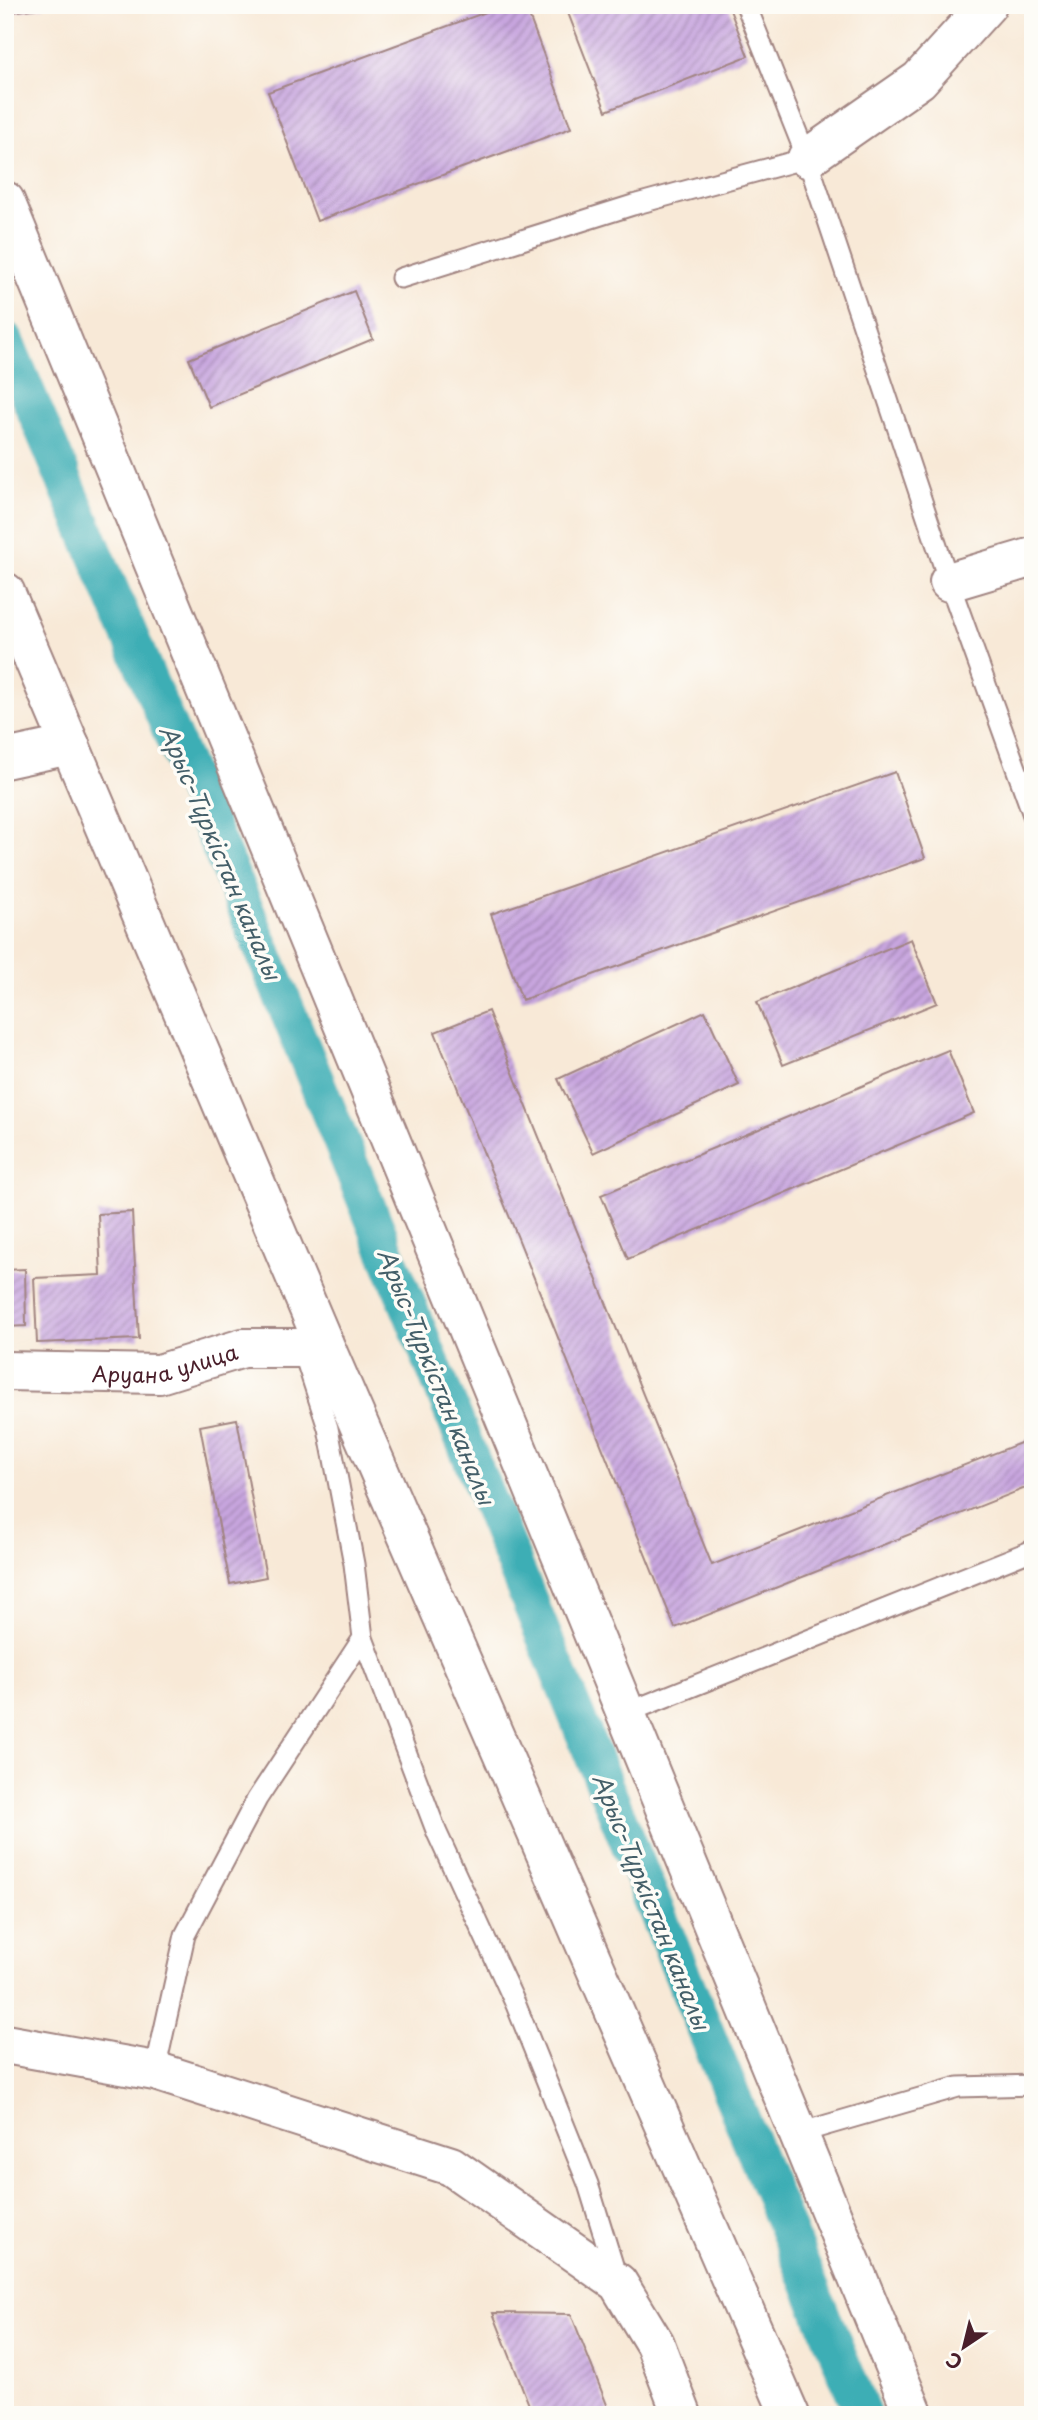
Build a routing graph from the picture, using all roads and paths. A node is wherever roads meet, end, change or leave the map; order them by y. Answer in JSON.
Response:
{"nodes":[{"id":1,"x":746,"y":5,"type":"edge"},
{"id":2,"x":987,"y":5,"type":"edge"},
{"id":3,"x":807,"y":158,"type":"junction"},
{"id":4,"x":5,"y":201,"type":"edge"},
{"id":5,"x":401,"y":278,"type":"dead end"},
{"id":6,"x":1033,"y":557,"type":"edge"},
{"id":7,"x":948,"y":582,"type":"junction"},
{"id":8,"x":5,"y":592,"type":"edge"},
{"id":9,"x":70,"y":745,"type":"junction"},
{"id":10,"x":5,"y":759,"type":"edge"},
{"id":11,"x":1033,"y":815,"type":"edge"},
{"id":12,"x":313,"y":1345,"type":"junction"},
{"id":13,"x":5,"y":1371,"type":"edge"},
{"id":14,"x":1033,"y":1550,"type":"edge"},
{"id":15,"x":363,"y":1638,"type":"junction"},
{"id":16,"x":626,"y":1713,"type":"junction"},
{"id":17,"x":5,"y":2044,"type":"edge"},
{"id":18,"x":155,"y":2071,"type":"junction"},
{"id":19,"x":1033,"y":2085,"type":"edge"},
{"id":20,"x":799,"y":2133,"type":"junction"},
{"id":21,"x":618,"y":2283,"type":"junction"},
{"id":22,"x":682,"y":2415,"type":"edge"},
{"id":23,"x":790,"y":2415,"type":"edge"},
{"id":24,"x":914,"y":2415,"type":"edge"}],
"edges":[{"from":1,"to":3,"type":"lane"},
{"from":2,"to":3,"type":"street"},
{"from":3,"to":5,"type":"lane"},
{"from":3,"to":7,"type":"lane"},
{"from":4,"to":16,"type":"street"},
{"from":6,"to":7,"type":"street"},
{"from":7,"to":11,"type":"lane"},
{"from":8,"to":9,"type":"street"},
{"from":9,"to":10,"type":"street"},
{"from":9,"to":12,"type":"street"},
{"from":12,"to":13,"type":"street","name":"Аруана улица"},
{"from":12,"to":15,"type":"lane"},
{"from":12,"to":23,"type":"street"},
{"from":14,"to":16,"type":"lane"},
{"from":15,"to":18,"type":"lane"},
{"from":15,"to":21,"type":"lane"},
{"from":16,"to":20,"type":"street"},
{"from":17,"to":18,"type":"street"},
{"from":18,"to":21,"type":"street"},
{"from":19,"to":20,"type":"lane"},
{"from":20,"to":24,"type":"street"},
{"from":21,"to":22,"type":"street"}]}
